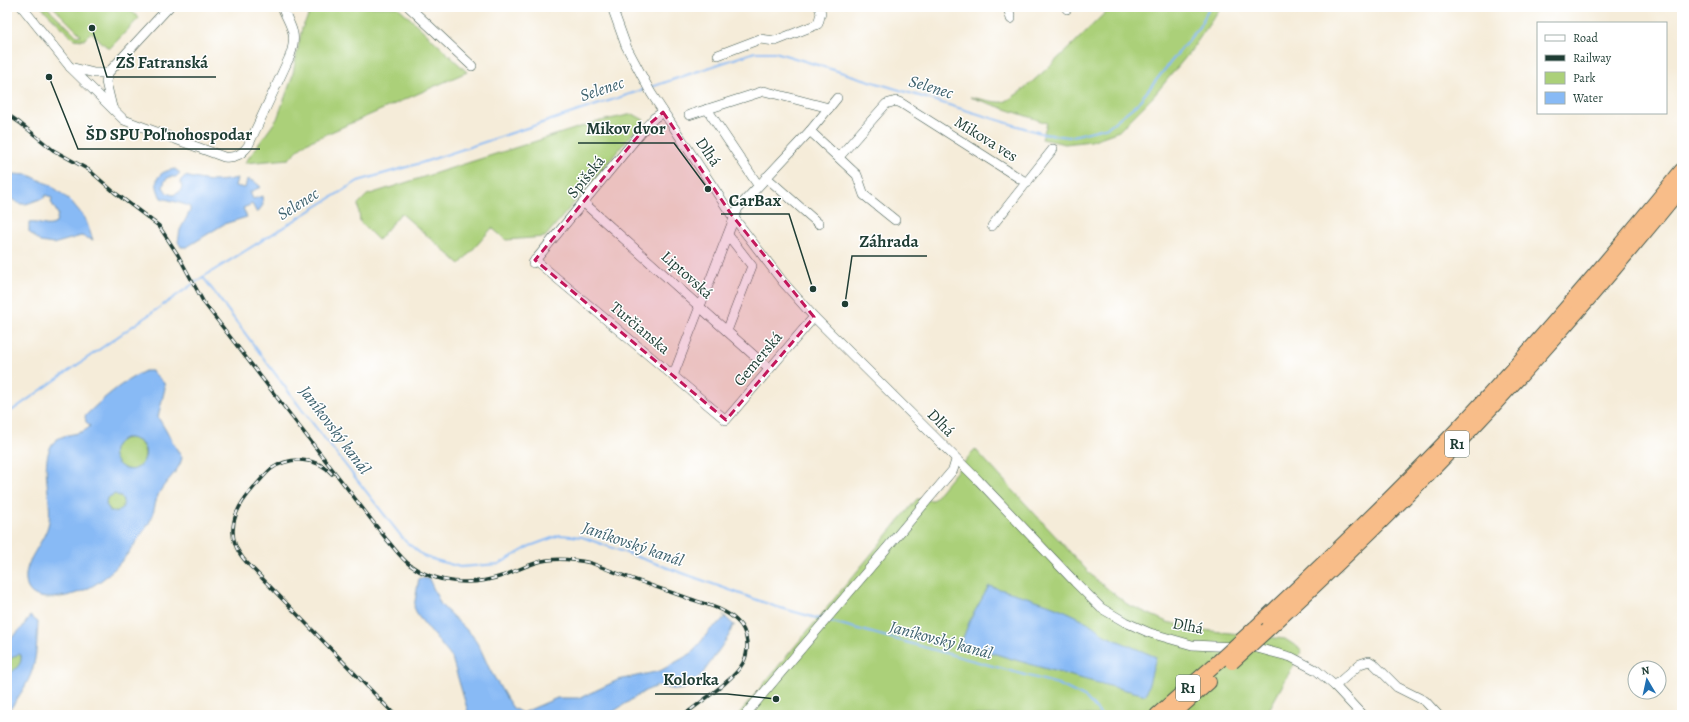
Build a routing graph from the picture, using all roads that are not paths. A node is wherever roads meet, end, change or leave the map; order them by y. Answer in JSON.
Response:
{"nodes":[{"id":1,"x":22,"y":7,"type":"edge"},
{"id":2,"x":169,"y":7,"type":"edge"},
{"id":3,"x":282,"y":7,"type":"edge"},
{"id":4,"x":409,"y":7,"type":"edge"},
{"id":5,"x":612,"y":7,"type":"edge"},
{"id":6,"x":819,"y":7,"type":"edge"},
{"id":7,"x":1008,"y":7,"type":"edge"},
{"id":8,"x":1011,"y":19,"type":"dead end"},
{"id":9,"x":718,"y":56,"type":"dead end"},
{"id":10,"x":472,"y":66,"type":"dead end"},
{"id":11,"x":70,"y":67,"type":"junction"},
{"id":12,"x":108,"y":73,"type":"junction"},
{"id":13,"x":837,"y":98,"type":"dead end"},
{"id":14,"x":112,"y":108,"type":"junction"},
{"id":15,"x":829,"y":108,"type":"junction"},
{"id":16,"x":707,"y":109,"type":"junction"},
{"id":17,"x":663,"y":112,"type":"junction"},
{"id":18,"x":689,"y":115,"type":"dead end"},
{"id":19,"x":810,"y":131,"type":"junction"},
{"id":20,"x":1053,"y":149,"type":"dead end"},
{"id":21,"x":839,"y":157,"type":"junction"},
{"id":22,"x":1682,"y":170,"type":"edge"},
{"id":23,"x":766,"y":177,"type":"junction"},
{"id":24,"x":1027,"y":183,"type":"junction"},
{"id":25,"x":758,"y":185,"type":"junction"},
{"id":26,"x":1682,"y":187,"type":"edge"},
{"id":27,"x":584,"y":203,"type":"junction"},
{"id":28,"x":734,"y":218,"type":"junction"},
{"id":29,"x":895,"y":220,"type":"dead end"},
{"id":30,"x":819,"y":224,"type":"dead end"},
{"id":31,"x":992,"y":226,"type":"dead end"},
{"id":32,"x":728,"y":235,"type":"junction"},
{"id":33,"x":534,"y":261,"type":"joint"},
{"id":34,"x":700,"y":307,"type":"junction"},
{"id":35,"x":814,"y":317,"type":"junction"},
{"id":36,"x":727,"y":331,"type":"junction"},
{"id":37,"x":769,"y":369,"type":"junction"},
{"id":38,"x":673,"y":376,"type":"junction"},
{"id":39,"x":726,"y":420,"type":"joint"},
{"id":40,"x":956,"y":460,"type":"junction"},
{"id":41,"x":1262,"y":629,"type":"junction"},
{"id":42,"x":1226,"y":662,"type":"junction"},
{"id":43,"x":1335,"y":686,"type":"junction"},
{"id":44,"x":745,"y":715,"type":"edge"},
{"id":45,"x":1157,"y":715,"type":"edge"},
{"id":46,"x":1172,"y":715,"type":"edge"},
{"id":47,"x":1362,"y":715,"type":"edge"},
{"id":48,"x":1438,"y":715,"type":"edge"}],
"edges":[{"from":1,"to":11,"type":"street"},
{"from":2,"to":12,"type":"street"},
{"from":3,"to":14,"type":"street"},
{"from":4,"to":10,"type":"street"},
{"from":5,"to":17,"type":"street","name":"Dlhá"},
{"from":6,"to":9,"type":"street"},
{"from":7,"to":8,"type":"street"},
{"from":11,"to":12,"type":"street"},
{"from":11,"to":14,"type":"street"},
{"from":12,"to":14,"type":"street"},
{"from":13,"to":15,"type":"street"},
{"from":15,"to":16,"type":"street"},
{"from":15,"to":19,"type":"street"},
{"from":16,"to":18,"type":"street"},
{"from":16,"to":25,"type":"street"},
{"from":17,"to":27,"type":"street","name":"Spišská"},
{"from":17,"to":28,"type":"street","name":"Dlhá"},
{"from":19,"to":21,"type":"street"},
{"from":19,"to":23,"type":"street"},
{"from":20,"to":24,"type":"street","name":"Mikova ves"},
{"from":21,"to":24,"type":"street","name":"Mikova ves"},
{"from":21,"to":29,"type":"street"},
{"from":22,"to":41,"type":"highway","number":"R1"},
{"from":23,"to":25,"type":"street"},
{"from":23,"to":30,"type":"street"},
{"from":24,"to":31,"type":"street","name":"Mikova ves"},
{"from":25,"to":28,"type":"street"},
{"from":26,"to":41,"type":"highway","number":"R1"},
{"from":27,"to":33,"type":"street","name":"Spišská"},
{"from":27,"to":34,"type":"street","name":"Liptovská"},
{"from":28,"to":32,"type":"street"},
{"from":28,"to":35,"type":"street","name":"Dlhá"},
{"from":32,"to":34,"type":"street"},
{"from":32,"to":36,"type":"street"},
{"from":33,"to":38,"type":"street","name":"Turčianska"},
{"from":34,"to":36,"type":"street","name":"Liptovská"},
{"from":34,"to":38,"type":"street"},
{"from":35,"to":37,"type":"street","name":"Gemerská"},
{"from":35,"to":40,"type":"street","name":"Dlhá"},
{"from":36,"to":37,"type":"street","name":"Liptovská"},
{"from":37,"to":39,"type":"street","name":"Gemerská"},
{"from":38,"to":39,"type":"street","name":"Turčianska"},
{"from":40,"to":43,"type":"street","name":"Dlhá"},
{"from":40,"to":44,"type":"street"},
{"from":41,"to":42,"type":"highway","number":"R1","bridge":true},
{"from":42,"to":45,"type":"highway","number":"R1"},
{"from":42,"to":46,"type":"highway","number":"R1"},
{"from":43,"to":47,"type":"street","name":"Dlhá"},
{"from":43,"to":48,"type":"street"}]}
